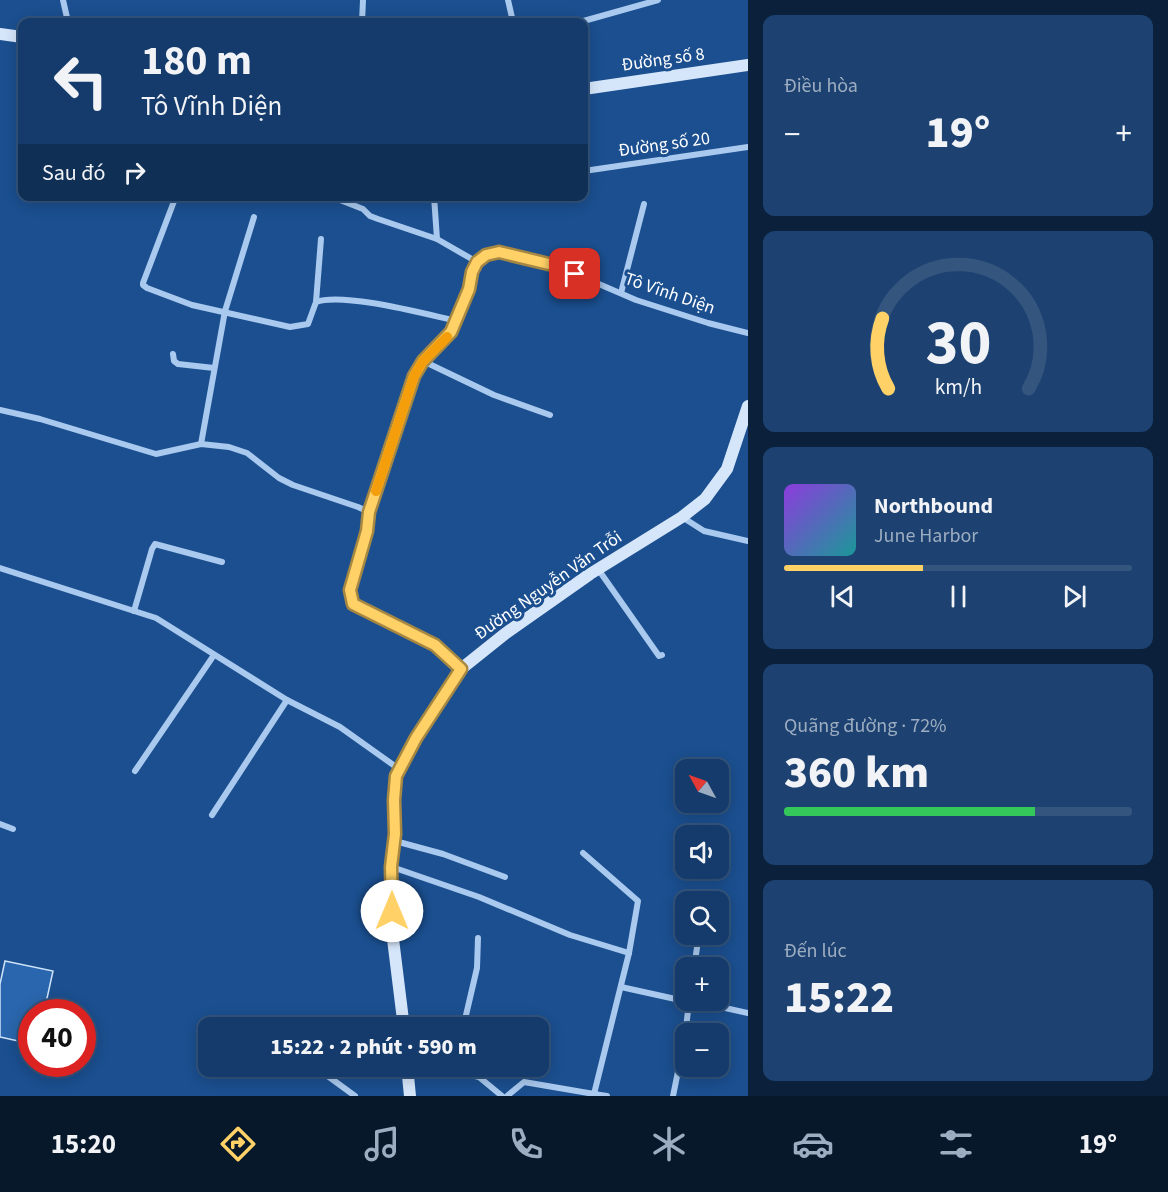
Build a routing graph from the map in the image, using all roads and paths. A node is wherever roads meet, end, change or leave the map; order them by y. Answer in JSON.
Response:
{"nodes":[{"id":1,"x":63,"y":0,"type":"edge"},
{"id":2,"x":363,"y":0,"type":"edge"},
{"id":3,"x":508,"y":0,"type":"edge"},
{"id":4,"x":658,"y":0,"type":"edge"},
{"id":5,"x":67,"y":18,"type":"edge"},
{"id":6,"x":362,"y":18,"type":"edge"},
{"id":7,"x":512,"y":18,"type":"edge"},
{"id":8,"x":588,"y":20,"type":"edge"},
{"id":9,"x":0,"y":34,"type":"edge"},
{"id":10,"x":18,"y":36,"type":"edge"},
{"id":11,"x":748,"y":65,"type":"edge"},
{"id":12,"x":588,"y":88,"type":"edge"},
{"id":13,"x":748,"y":147,"type":"edge"},
{"id":14,"x":588,"y":170,"type":"edge"},
{"id":15,"x":174,"y":201,"type":"edge"},
{"id":16,"x":344,"y":201,"type":"edge"},
{"id":17,"x":434,"y":201,"type":"edge"},
{"id":18,"x":644,"y":204,"type":"dead end"},
{"id":19,"x":254,"y":217,"type":"dead end"},
{"id":20,"x":437,"y":238,"type":"junction"},
{"id":21,"x":321,"y":239,"type":"dead end"},
{"id":22,"x":477,"y":262,"type":"junction"},
{"id":23,"x":621,"y":294,"type":"junction"},
{"id":24,"x":316,"y":302,"type":"junction"},
{"id":25,"x":225,"y":311,"type":"junction"},
{"id":26,"x":456,"y":321,"type":"junction"},
{"id":27,"x":748,"y":333,"type":"edge"},
{"id":28,"x":173,"y":354,"type":"dead end"},
{"id":29,"x":423,"y":361,"type":"junction"},
{"id":30,"x":214,"y":368,"type":"junction"},
{"id":31,"x":748,"y":406,"type":"edge"},
{"id":32,"x":0,"y":410,"type":"edge"},
{"id":33,"x":550,"y":415,"type":"dead end"},
{"id":34,"x":745,"y":429,"type":"edge"},
{"id":35,"x":201,"y":444,"type":"junction"},
{"id":36,"x":369,"y":512,"type":"junction"},
{"id":37,"x":682,"y":517,"type":"junction"},
{"id":38,"x":748,"y":541,"type":"edge"},
{"id":39,"x":222,"y":562,"type":"dead end"},
{"id":40,"x":0,"y":568,"type":"edge"},
{"id":41,"x":598,"y":569,"type":"junction"},
{"id":42,"x":134,"y":611,"type":"junction"},
{"id":43,"x":662,"y":654,"type":"dead end"},
{"id":44,"x":214,"y":655,"type":"junction"},
{"id":45,"x":461,"y":669,"type":"junction"},
{"id":46,"x":287,"y":700,"type":"junction"},
{"id":47,"x":399,"y":770,"type":"junction"},
{"id":48,"x":135,"y":771,"type":"dead end"},
{"id":49,"x":212,"y":815,"type":"dead end"},
{"id":50,"x":0,"y":824,"type":"edge"},
{"id":51,"x":13,"y":829,"type":"dead end"},
{"id":52,"x":395,"y":841,"type":"junction"},
{"id":53,"x":583,"y":853,"type":"dead end"},
{"id":54,"x":391,"y":867,"type":"junction"},
{"id":55,"x":505,"y":878,"type":"dead end"},
{"id":56,"x":478,"y":938,"type":"dead end"},
{"id":57,"x":629,"y":953,"type":"junction"},
{"id":58,"x":621,"y":987,"type":"junction"},
{"id":59,"x":675,"y":998,"type":"edge"},
{"id":60,"x":729,"y":1009,"type":"edge"},
{"id":61,"x":688,"y":1011,"type":"edge"},
{"id":62,"x":748,"y":1013,"type":"edge"},
{"id":63,"x":405,"y":1017,"type":"edge"},
{"id":64,"x":466,"y":1017,"type":"edge"},
{"id":65,"x":329,"y":1077,"type":"edge"},
{"id":66,"x":408,"y":1077,"type":"edge"},
{"id":67,"x":479,"y":1077,"type":"edge"},
{"id":68,"x":594,"y":1095,"type":"edge"},
{"id":69,"x":356,"y":1096,"type":"edge"},
{"id":70,"x":410,"y":1096,"type":"edge"},
{"id":71,"x":504,"y":1096,"type":"edge"},
{"id":72,"x":607,"y":1096,"type":"edge"},
{"id":73,"x":673,"y":1096,"type":"edge"}],
"edges":[{"from":1,"to":5,"type":"street"},
{"from":2,"to":6,"type":"street"},
{"from":3,"to":7,"type":"street"},
{"from":4,"to":8,"type":"street"},
{"from":9,"to":10,"type":"street"},
{"from":11,"to":12,"type":"street","name":"Đường số 8"},
{"from":13,"to":14,"type":"street","name":"Đường số 20"},
{"from":15,"to":25,"type":"street"},
{"from":16,"to":20,"type":"street"},
{"from":17,"to":20,"type":"street"},
{"from":18,"to":23,"type":"street"},
{"from":19,"to":25,"type":"street"},
{"from":20,"to":22,"type":"street"},
{"from":21,"to":24,"type":"street"},
{"from":22,"to":23,"type":"street","name":"Tô Vĩnh Diện"},
{"from":22,"to":26,"type":"street"},
{"from":23,"to":27,"type":"street","name":"Tô Vĩnh Diện"},
{"from":24,"to":25,"type":"street"},
{"from":24,"to":26,"type":"street"},
{"from":25,"to":30,"type":"street"},
{"from":26,"to":29,"type":"street"},
{"from":28,"to":30,"type":"street"},
{"from":29,"to":33,"type":"street"},
{"from":29,"to":36,"type":"street"},
{"from":30,"to":35,"type":"street"},
{"from":31,"to":34,"type":"street","name":"Đường Nguyễn Văn Trỗi"},
{"from":32,"to":35,"type":"street"},
{"from":34,"to":37,"type":"street","name":"Đường Nguyễn Văn Trỗi"},
{"from":35,"to":36,"type":"street"},
{"from":36,"to":45,"type":"street"},
{"from":37,"to":38,"type":"street"},
{"from":37,"to":41,"type":"street","name":"Đường Nguyễn Văn Trỗi"},
{"from":39,"to":42,"type":"street"},
{"from":40,"to":42,"type":"street"},
{"from":41,"to":43,"type":"street"},
{"from":41,"to":45,"type":"street","name":"Đường Nguyễn Văn Trỗi"},
{"from":42,"to":44,"type":"street"},
{"from":44,"to":46,"type":"street"},
{"from":44,"to":48,"type":"street"},
{"from":45,"to":47,"type":"street","name":"Đường Nguyễn Văn Trỗi"},
{"from":46,"to":47,"type":"street"},
{"from":46,"to":49,"type":"street"},
{"from":47,"to":52,"type":"street","name":"Đường Nguyễn Văn Trỗi"},
{"from":50,"to":51,"type":"street"},
{"from":52,"to":54,"type":"street","name":"Đường Nguyễn Văn Trỗi"},
{"from":52,"to":55,"type":"street"},
{"from":53,"to":57,"type":"street"},
{"from":54,"to":57,"type":"street"},
{"from":54,"to":63,"type":"street","name":"Đường Nguyễn Văn Trỗi"},
{"from":56,"to":64,"type":"street"},
{"from":57,"to":58,"type":"street"},
{"from":58,"to":59,"type":"street"},
{"from":58,"to":68,"type":"street"},
{"from":60,"to":62,"type":"street"},
{"from":61,"to":73,"type":"street"},
{"from":65,"to":69,"type":"street"},
{"from":66,"to":70,"type":"street"},
{"from":67,"to":71,"type":"street"},
{"from":68,"to":71,"type":"street"},
{"from":68,"to":72,"type":"street"}]}
